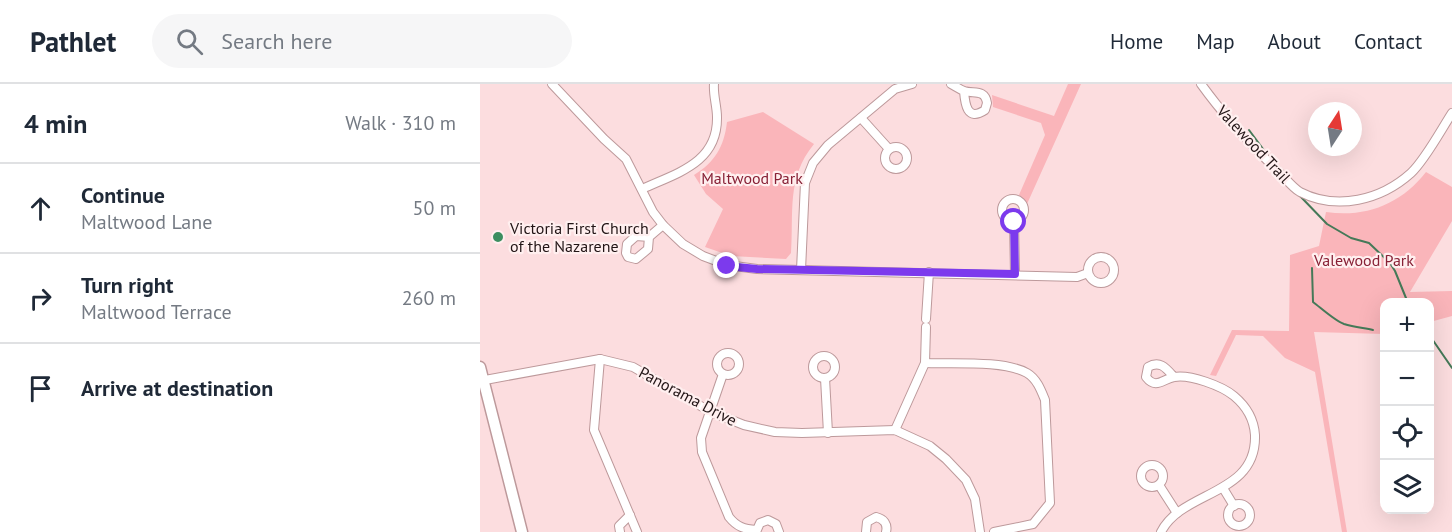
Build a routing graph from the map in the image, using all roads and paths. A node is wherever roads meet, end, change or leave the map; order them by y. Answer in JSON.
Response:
{"nodes":[{"id":1,"x":552,"y":84,"type":"edge"},
{"id":2,"x":714,"y":84,"type":"edge"},
{"id":3,"x":912,"y":84,"type":"edge"},
{"id":4,"x":951,"y":84,"type":"edge"},
{"id":5,"x":1201,"y":84,"type":"edge"},
{"id":6,"x":964,"y":91,"type":"dead end"},
{"id":7,"x":1452,"y":112,"type":"edge"},
{"id":8,"x":861,"y":118,"type":"junction"},
{"id":9,"x":889,"y":149,"type":"dead end"},
{"id":10,"x":642,"y":189,"type":"junction"},
{"id":11,"x":1014,"y":222,"type":"dead end"},
{"id":12,"x":663,"y":225,"type":"junction"},
{"id":13,"x":649,"y":237,"type":"dead end"},
{"id":14,"x":801,"y":270,"type":"junction"},
{"id":15,"x":929,"y":272,"type":"junction"},
{"id":16,"x":1088,"y":273,"type":"dead end"},
{"id":17,"x":1015,"y":274,"type":"junction"},
{"id":18,"x":600,"y":359,"type":"junction"},
{"id":19,"x":925,"y":363,"type":"junction"},
{"id":20,"x":480,"y":367,"type":"edge"},
{"id":21,"x":723,"y":374,"type":"dead end"},
{"id":22,"x":1174,"y":377,"type":"dead end"},
{"id":23,"x":825,"y":378,"type":"dead end"},
{"id":24,"x":485,"y":380,"type":"junction"},
{"id":25,"x":711,"y":412,"type":"junction"},
{"id":26,"x":895,"y":430,"type":"junction"},
{"id":27,"x":828,"y":433,"type":"junction"},
{"id":28,"x":1159,"y":485,"type":"dead end"},
{"id":29,"x":1222,"y":488,"type":"junction"},
{"id":30,"x":1234,"y":506,"type":"dead end"},
{"id":31,"x":1177,"y":513,"type":"junction"},
{"id":32,"x":630,"y":515,"type":"junction"},
{"id":33,"x":756,"y":531,"type":"edge"},
{"id":34,"x":522,"y":532,"type":"edge"},
{"id":35,"x":620,"y":532,"type":"edge"},
{"id":36,"x":637,"y":532,"type":"edge"},
{"id":37,"x":779,"y":532,"type":"edge"},
{"id":38,"x":866,"y":532,"type":"edge"},
{"id":39,"x":886,"y":532,"type":"edge"},
{"id":40,"x":980,"y":532,"type":"edge"},
{"id":41,"x":994,"y":532,"type":"edge"},
{"id":42,"x":1161,"y":532,"type":"edge"}],
"edges":[{"from":1,"to":10,"type":"street"},
{"from":2,"to":10,"type":"street"},
{"from":3,"to":8,"type":"street"},
{"from":4,"to":6,"type":"street"},
{"from":5,"to":7,"type":"street","name":"Valewood Trail"},
{"from":8,"to":9,"type":"street"},
{"from":8,"to":14,"type":"street"},
{"from":10,"to":12,"type":"street"},
{"from":11,"to":17,"type":"street"},
{"from":12,"to":13,"type":"street"},
{"from":12,"to":14,"type":"street"},
{"from":14,"to":15,"type":"street"},
{"from":15,"to":17,"type":"street"},
{"from":15,"to":19,"type":"street"},
{"from":16,"to":17,"type":"street"},
{"from":18,"to":24,"type":"street","name":"Panorama Drive"},
{"from":18,"to":25,"type":"street","name":"Panorama Drive"},
{"from":18,"to":32,"type":"street"},
{"from":19,"to":26,"type":"street"},
{"from":19,"to":41,"type":"street"},
{"from":20,"to":24,"type":"main road"},
{"from":21,"to":25,"type":"street"},
{"from":22,"to":29,"type":"street"},
{"from":23,"to":27,"type":"street"},
{"from":24,"to":34,"type":"main road"},
{"from":25,"to":27,"type":"street","name":"Panorama Drive"},
{"from":25,"to":33,"type":"street"},
{"from":26,"to":27,"type":"street","name":"Panorama Drive"},
{"from":26,"to":40,"type":"street","name":"Panorama Drive"},
{"from":28,"to":31,"type":"street"},
{"from":29,"to":30,"type":"street"},
{"from":29,"to":31,"type":"street"},
{"from":31,"to":42,"type":"street"},
{"from":32,"to":35,"type":"street"},
{"from":32,"to":36,"type":"street"},
{"from":33,"to":37,"type":"street"},
{"from":38,"to":39,"type":"street"}]}
